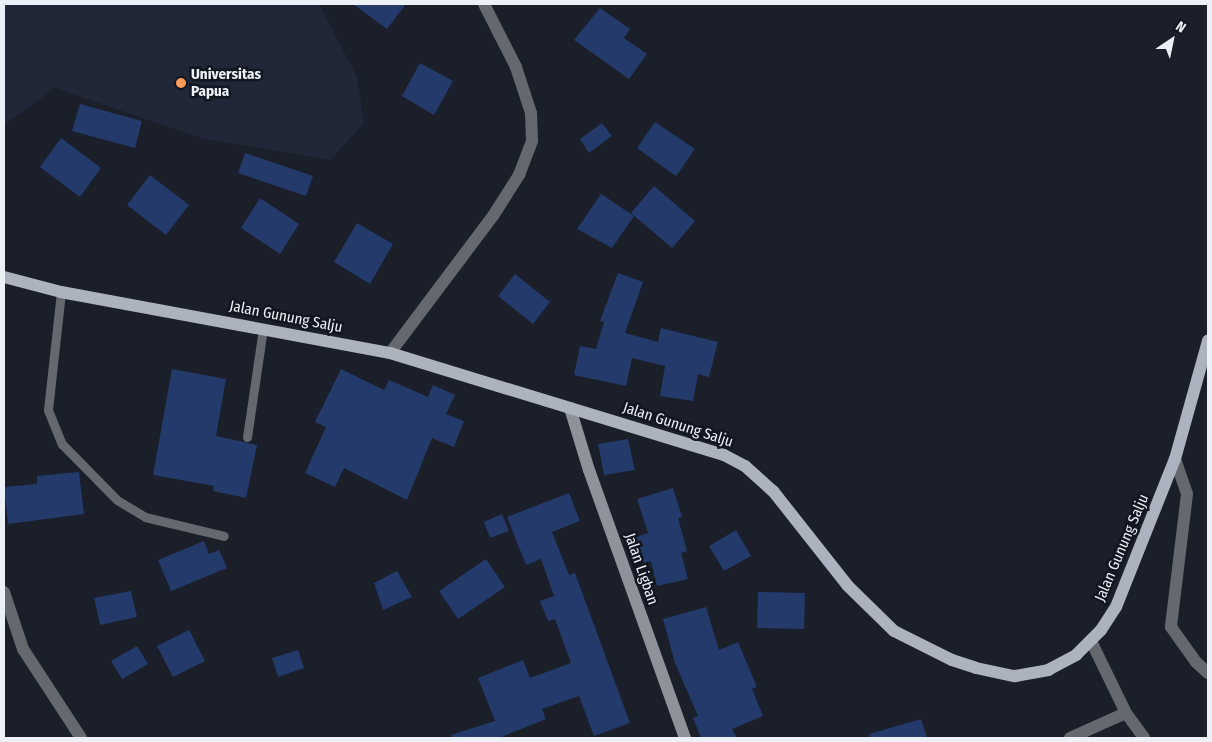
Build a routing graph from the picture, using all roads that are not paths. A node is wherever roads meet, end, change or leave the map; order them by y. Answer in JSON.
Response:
{"nodes":[{"id":1,"x":484,"y":4,"type":"edge"},
{"id":2,"x":4,"y":277,"type":"edge"},
{"id":3,"x":60,"y":292,"type":"junction"},
{"id":4,"x":263,"y":329,"type":"junction"},
{"id":5,"x":1208,"y":341,"type":"edge"},
{"id":6,"x":390,"y":353,"type":"junction"},
{"id":7,"x":570,"y":408,"type":"junction"},
{"id":8,"x":247,"y":437,"type":"dead end"},
{"id":9,"x":1174,"y":459,"type":"junction"},
{"id":10,"x":224,"y":536,"type":"dead end"},
{"id":11,"x":4,"y":592,"type":"edge"},
{"id":12,"x":1091,"y":641,"type":"junction"},
{"id":13,"x":1208,"y":673,"type":"edge"},
{"id":14,"x":1126,"y":712,"type":"junction"},
{"id":15,"x":81,"y":738,"type":"edge"},
{"id":16,"x":685,"y":738,"type":"edge"},
{"id":17,"x":1070,"y":738,"type":"edge"},
{"id":18,"x":1144,"y":738,"type":"edge"}],
"edges":[{"from":1,"to":6,"type":"street"},
{"from":2,"to":3,"type":"main road","name":"Jalan Gunung Salju"},
{"from":3,"to":4,"type":"main road","name":"Jalan Gunung Salju"},
{"from":3,"to":10,"type":"lane"},
{"from":4,"to":6,"type":"main road","name":"Jalan Gunung Salju"},
{"from":4,"to":8,"type":"lane"},
{"from":5,"to":9,"type":"main road","name":"Jalan Gunung Salju"},
{"from":6,"to":7,"type":"main road","name":"Jalan Gunung Salju"},
{"from":7,"to":12,"type":"main road","name":"Jalan Gunung Salju"},
{"from":7,"to":16,"type":"main road","name":"Jalan Ligban"},
{"from":9,"to":12,"type":"main road","name":"Jalan Gunung Salju"},
{"from":9,"to":13,"type":"street"},
{"from":11,"to":15,"type":"street"},
{"from":12,"to":14,"type":"street"},
{"from":14,"to":17,"type":"street"},
{"from":14,"to":18,"type":"street"}]}
